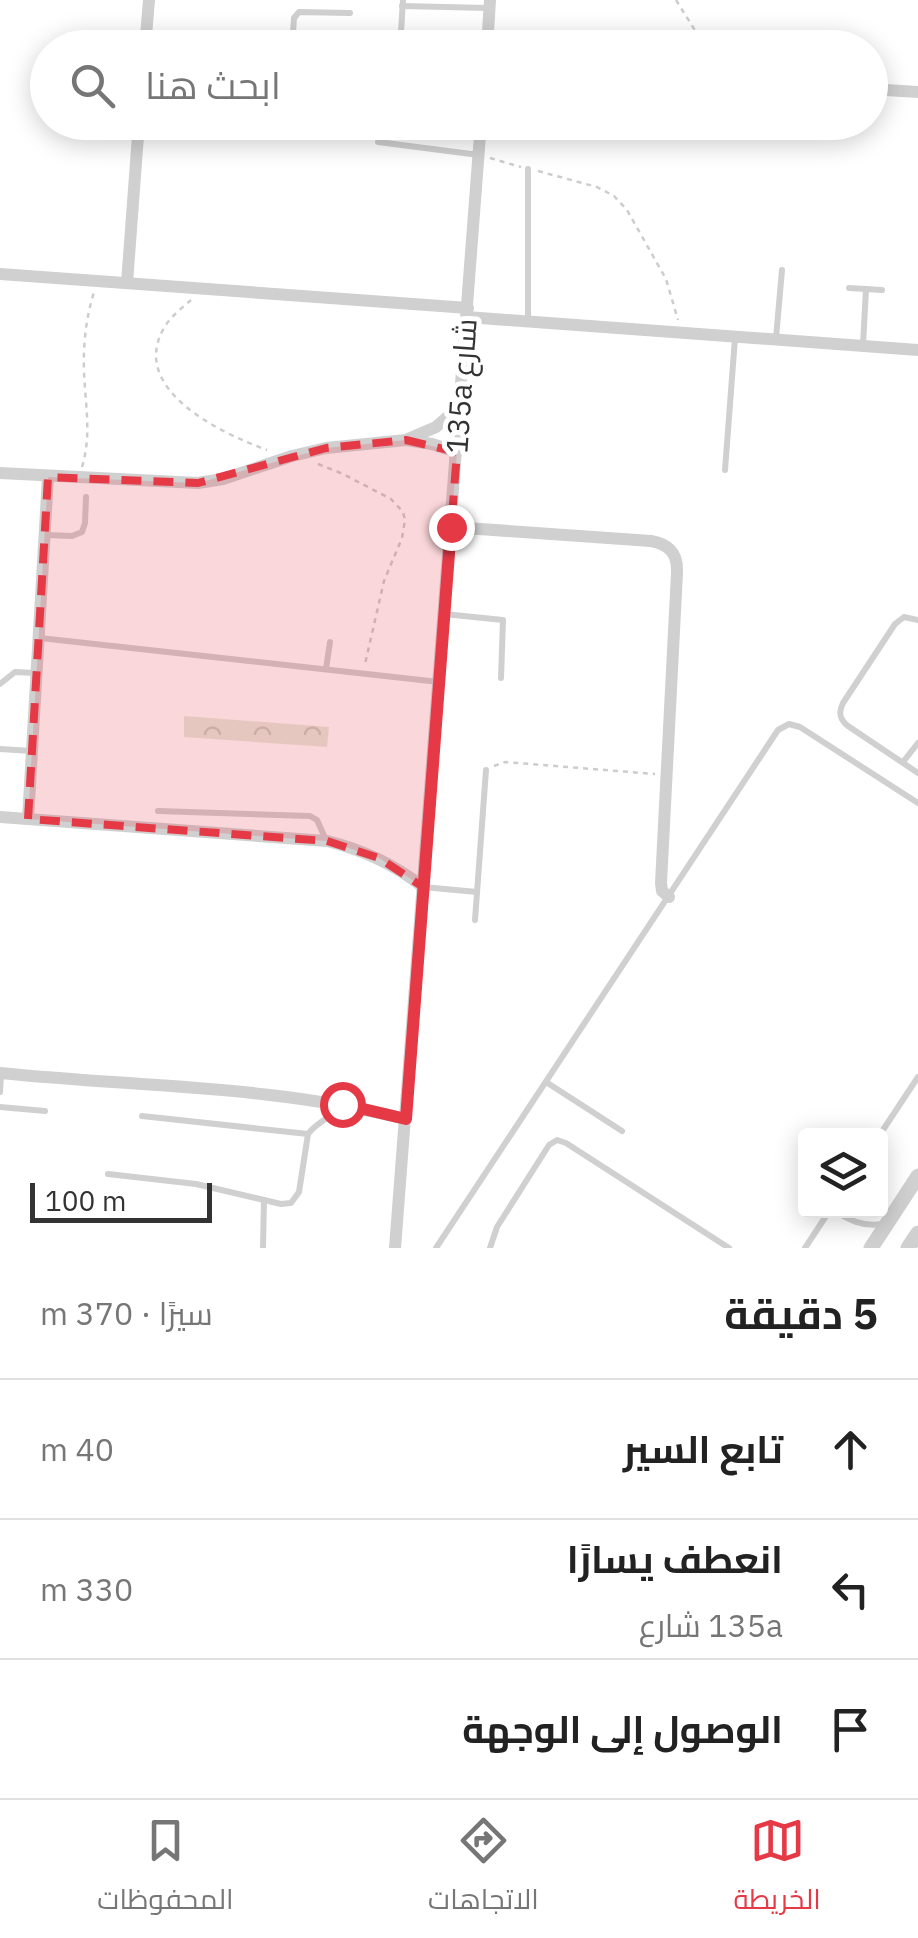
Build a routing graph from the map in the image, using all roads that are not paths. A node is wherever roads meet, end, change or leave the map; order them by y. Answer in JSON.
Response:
{"nodes":[{"id":1,"x":148,"y":0,"type":"edge"},
{"id":2,"x":403,"y":3,"type":"edge"},
{"id":3,"x":490,"y":4,"type":"edge"},
{"id":4,"x":350,"y":14,"type":"dead end"},
{"id":5,"x":146,"y":30,"type":"edge"},
{"id":6,"x":293,"y":30,"type":"edge"},
{"id":7,"x":401,"y":30,"type":"edge"},
{"id":8,"x":488,"y":30,"type":"edge"},
{"id":9,"x":888,"y":90,"type":"edge"},
{"id":10,"x":918,"y":92,"type":"edge"},
{"id":11,"x":138,"y":140,"type":"edge"},
{"id":12,"x":480,"y":140,"type":"edge"},
{"id":13,"x":378,"y":142,"type":"dead end"},
{"id":14,"x":479,"y":156,"type":"junction"},
{"id":15,"x":528,"y":169,"type":"road end"},
{"id":16,"x":782,"y":270,"type":"dead end"},
{"id":17,"x":0,"y":274,"type":"edge"},
{"id":18,"x":127,"y":283,"type":"junction"},
{"id":19,"x":849,"y":288,"type":"dead end"},
{"id":20,"x":866,"y":289,"type":"junction"},
{"id":21,"x":882,"y":290,"type":"dead end"},
{"id":22,"x":467,"y":313,"type":"junction"},
{"id":23,"x":528,"y":322,"type":"junction"},
{"id":24,"x":735,"y":336,"type":"junction"},
{"id":25,"x":776,"y":340,"type":"junction"},
{"id":26,"x":863,"y":346,"type":"junction"},
{"id":27,"x":918,"y":350,"type":"edge"},
{"id":28,"x":460,"y":406,"type":"junction"},
{"id":29,"x":406,"y":440,"type":"junction"},
{"id":30,"x":456,"y":452,"type":"junction"},
{"id":31,"x":724,"y":470,"type":"dead end"},
{"id":32,"x":0,"y":473,"type":"edge"},
{"id":33,"x":48,"y":477,"type":"junction"},
{"id":34,"x":86,"y":497,"type":"dead end"},
{"id":35,"x":451,"y":527,"type":"junction"},
{"id":36,"x":44,"y":535,"type":"junction"},
{"id":37,"x":444,"y":614,"type":"junction"},
{"id":38,"x":918,"y":620,"type":"edge"},
{"id":39,"x":38,"y":638,"type":"junction"},
{"id":40,"x":330,"y":642,"type":"dead end"},
{"id":41,"x":326,"y":669,"type":"junction"},
{"id":42,"x":36,"y":673,"type":"junction"},
{"id":43,"x":501,"y":678,"type":"dead end"},
{"id":44,"x":439,"y":682,"type":"junction"},
{"id":45,"x":0,"y":684,"type":"edge"},
{"id":46,"x":918,"y":743,"type":"edge"},
{"id":47,"x":0,"y":749,"type":"edge"},
{"id":48,"x":32,"y":751,"type":"junction"},
{"id":49,"x":903,"y":762,"type":"junction"},
{"id":50,"x":486,"y":770,"type":"road end"},
{"id":51,"x":918,"y":772,"type":"edge"},
{"id":52,"x":918,"y":803,"type":"edge"},
{"id":53,"x":158,"y":811,"type":"dead end"},
{"id":54,"x":0,"y":817,"type":"edge"},
{"id":55,"x":28,"y":819,"type":"junction"},
{"id":56,"x":327,"y":842,"type":"junction"},
{"id":57,"x":424,"y":887,"type":"junction"},
{"id":58,"x":477,"y":892,"type":"junction"},
{"id":59,"x":668,"y":897,"type":"junction"},
{"id":60,"x":475,"y":920,"type":"dead end"},
{"id":61,"x":0,"y":1074,"type":"edge"},
{"id":62,"x":918,"y":1077,"type":"edge"},
{"id":63,"x":546,"y":1082,"type":"junction"},
{"id":64,"x":0,"y":1092,"type":"edge"},
{"id":65,"x":342,"y":1104,"type":"junction"},
{"id":66,"x":0,"y":1107,"type":"edge"},
{"id":67,"x":45,"y":1111,"type":"dead end"},
{"id":68,"x":142,"y":1116,"type":"dead end"},
{"id":69,"x":406,"y":1119,"type":"junction"},
{"id":70,"x":885,"y":1128,"type":"edge"},
{"id":71,"x":622,"y":1131,"type":"dead end"},
{"id":72,"x":308,"y":1134,"type":"junction"},
{"id":73,"x":108,"y":1174,"type":"dead end"},
{"id":74,"x":918,"y":1176,"type":"edge"},
{"id":75,"x":264,"y":1200,"type":"junction"},
{"id":76,"x":827,"y":1218,"type":"edge"},
{"id":77,"x":847,"y":1218,"type":"edge"},
{"id":78,"x":888,"y":1223,"type":"junction"},
{"id":79,"x":264,"y":1248,"type":"edge"},
{"id":80,"x":395,"y":1248,"type":"edge"},
{"id":81,"x":436,"y":1248,"type":"edge"},
{"id":82,"x":490,"y":1248,"type":"edge"},
{"id":83,"x":729,"y":1248,"type":"edge"},
{"id":84,"x":806,"y":1248,"type":"edge"},
{"id":85,"x":871,"y":1248,"type":"edge"}],
"edges":[{"from":1,"to":5,"type":"street"},
{"from":2,"to":3,"type":"lane"},
{"from":2,"to":7,"type":"lane"},
{"from":3,"to":8,"type":"street"},
{"from":4,"to":6,"type":"lane"},
{"from":9,"to":10,"type":"street"},
{"from":11,"to":18,"type":"street"},
{"from":12,"to":14,"type":"street","name":"135a شارع"},
{"from":13,"to":14,"type":"lane"},
{"from":14,"to":22,"type":"street","name":"135a شارع"},
{"from":15,"to":23,"type":"lane"},
{"from":16,"to":25,"type":"lane"},
{"from":17,"to":18,"type":"street"},
{"from":18,"to":22,"type":"street"},
{"from":19,"to":20,"type":"lane"},
{"from":20,"to":21,"type":"lane"},
{"from":20,"to":26,"type":"lane"},
{"from":22,"to":23,"type":"street"},
{"from":22,"to":28,"type":"street","name":"135a شارع"},
{"from":23,"to":24,"type":"street"},
{"from":24,"to":25,"type":"street"},
{"from":24,"to":31,"type":"lane"},
{"from":25,"to":26,"type":"street"},
{"from":26,"to":27,"type":"street"},
{"from":28,"to":29,"type":"street"},
{"from":28,"to":30,"type":"street","name":"135a شارع"},
{"from":29,"to":30,"type":"street"},
{"from":29,"to":33,"type":"street"},
{"from":30,"to":35,"type":"street","name":"135a شارع"},
{"from":32,"to":33,"type":"street"},
{"from":33,"to":36,"type":"street"},
{"from":34,"to":36,"type":"lane"},
{"from":35,"to":37,"type":"street","name":"135a شارع"},
{"from":35,"to":59,"type":"street"},
{"from":36,"to":39,"type":"street"},
{"from":37,"to":43,"type":"lane"},
{"from":37,"to":44,"type":"street","name":"135a شارع"},
{"from":38,"to":49,"type":"lane"},
{"from":39,"to":41,"type":"lane"},
{"from":39,"to":42,"type":"street"},
{"from":40,"to":41,"type":"lane"},
{"from":41,"to":44,"type":"lane"},
{"from":42,"to":45,"type":"lane"},
{"from":42,"to":48,"type":"street"},
{"from":44,"to":57,"type":"street","name":"135a شارع"},
{"from":46,"to":49,"type":"lane"},
{"from":47,"to":48,"type":"lane"},
{"from":48,"to":55,"type":"street"},
{"from":49,"to":51,"type":"lane"},
{"from":50,"to":58,"type":"lane"},
{"from":52,"to":59,"type":"lane"},
{"from":53,"to":56,"type":"lane"},
{"from":54,"to":55,"type":"street"},
{"from":55,"to":56,"type":"street"},
{"from":56,"to":57,"type":"street"},
{"from":57,"to":58,"type":"lane"},
{"from":57,"to":69,"type":"street","name":"135a شارع"},
{"from":58,"to":60,"type":"lane"},
{"from":59,"to":63,"type":"lane"},
{"from":61,"to":64,"type":"lane"},
{"from":61,"to":65,"type":"street"},
{"from":62,"to":70,"type":"lane"},
{"from":63,"to":71,"type":"lane"},
{"from":63,"to":81,"type":"lane"},
{"from":65,"to":69,"type":"street"},
{"from":65,"to":72,"type":"lane"},
{"from":66,"to":67,"type":"lane"},
{"from":68,"to":72,"type":"lane"},
{"from":69,"to":80,"type":"street","name":"135a شارع"},
{"from":72,"to":75,"type":"lane"},
{"from":73,"to":75,"type":"lane"},
{"from":74,"to":78,"type":"street"},
{"from":75,"to":79,"type":"lane"},
{"from":76,"to":84,"type":"lane"},
{"from":77,"to":78,"type":"lane"},
{"from":78,"to":85,"type":"street"},
{"from":82,"to":83,"type":"lane"}]}
